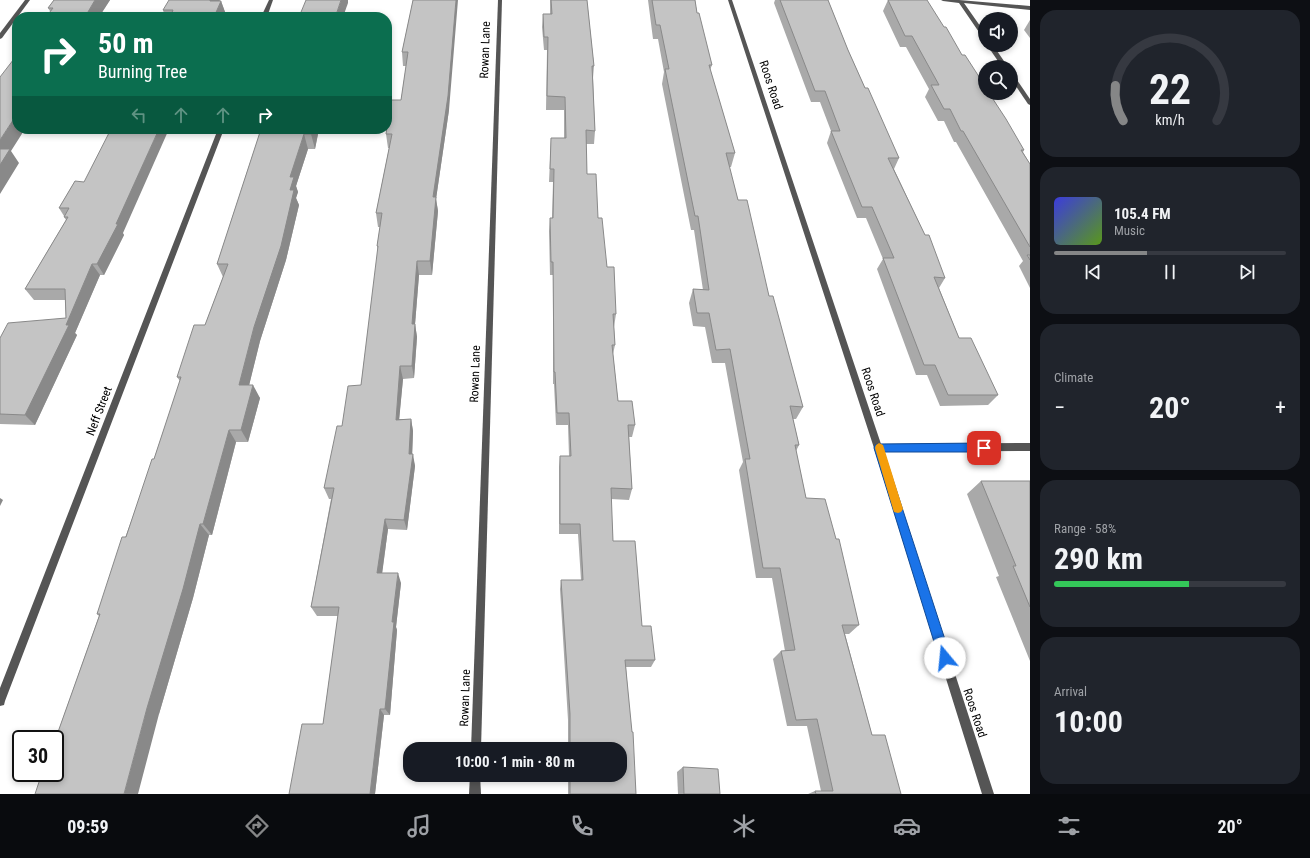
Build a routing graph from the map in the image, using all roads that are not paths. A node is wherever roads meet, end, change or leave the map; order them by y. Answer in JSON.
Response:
{"nodes":[{"id":1,"x":28,"y":0,"type":"edge"},
{"id":2,"x":271,"y":0,"type":"edge"},
{"id":3,"x":500,"y":0,"type":"edge"},
{"id":4,"x":730,"y":0,"type":"edge"},
{"id":5,"x":943,"y":0,"type":"edge"},
{"id":6,"x":961,"y":2,"type":"junction"},
{"id":7,"x":1030,"y":8,"type":"edge"},
{"id":8,"x":19,"y":12,"type":"edge"},
{"id":9,"x":266,"y":12,"type":"edge"},
{"id":10,"x":12,"y":21,"type":"edge"},
{"id":11,"x":978,"y":27,"type":"edge"},
{"id":12,"x":0,"y":37,"type":"edge"},
{"id":13,"x":1018,"y":86,"type":"edge"},
{"id":14,"x":1030,"y":103,"type":"edge"},
{"id":15,"x":219,"y":134,"type":"edge"},
{"id":16,"x":878,"y":448,"type":"junction"},
{"id":17,"x":1030,"y":448,"type":"edge"},
{"id":18,"x":0,"y":701,"type":"edge"},
{"id":19,"x":476,"y":742,"type":"edge"},
{"id":20,"x":475,"y":782,"type":"edge"},
{"id":21,"x":475,"y":794,"type":"edge"},
{"id":22,"x":988,"y":794,"type":"edge"}],
"edges":[{"from":1,"to":8,"type":"street"},
{"from":2,"to":9,"type":"street"},
{"from":3,"to":19,"type":"street","name":"Rowan Lane"},
{"from":4,"to":16,"type":"street","name":"Roos Road"},
{"from":5,"to":6,"type":"street"},
{"from":6,"to":7,"type":"street"},
{"from":6,"to":11,"type":"street"},
{"from":10,"to":12,"type":"street"},
{"from":13,"to":14,"type":"street"},
{"from":15,"to":18,"type":"street","name":"Neff Street"},
{"from":16,"to":17,"type":"street"},
{"from":16,"to":22,"type":"street","name":"Roos Road"},
{"from":20,"to":21,"type":"street"}]}
